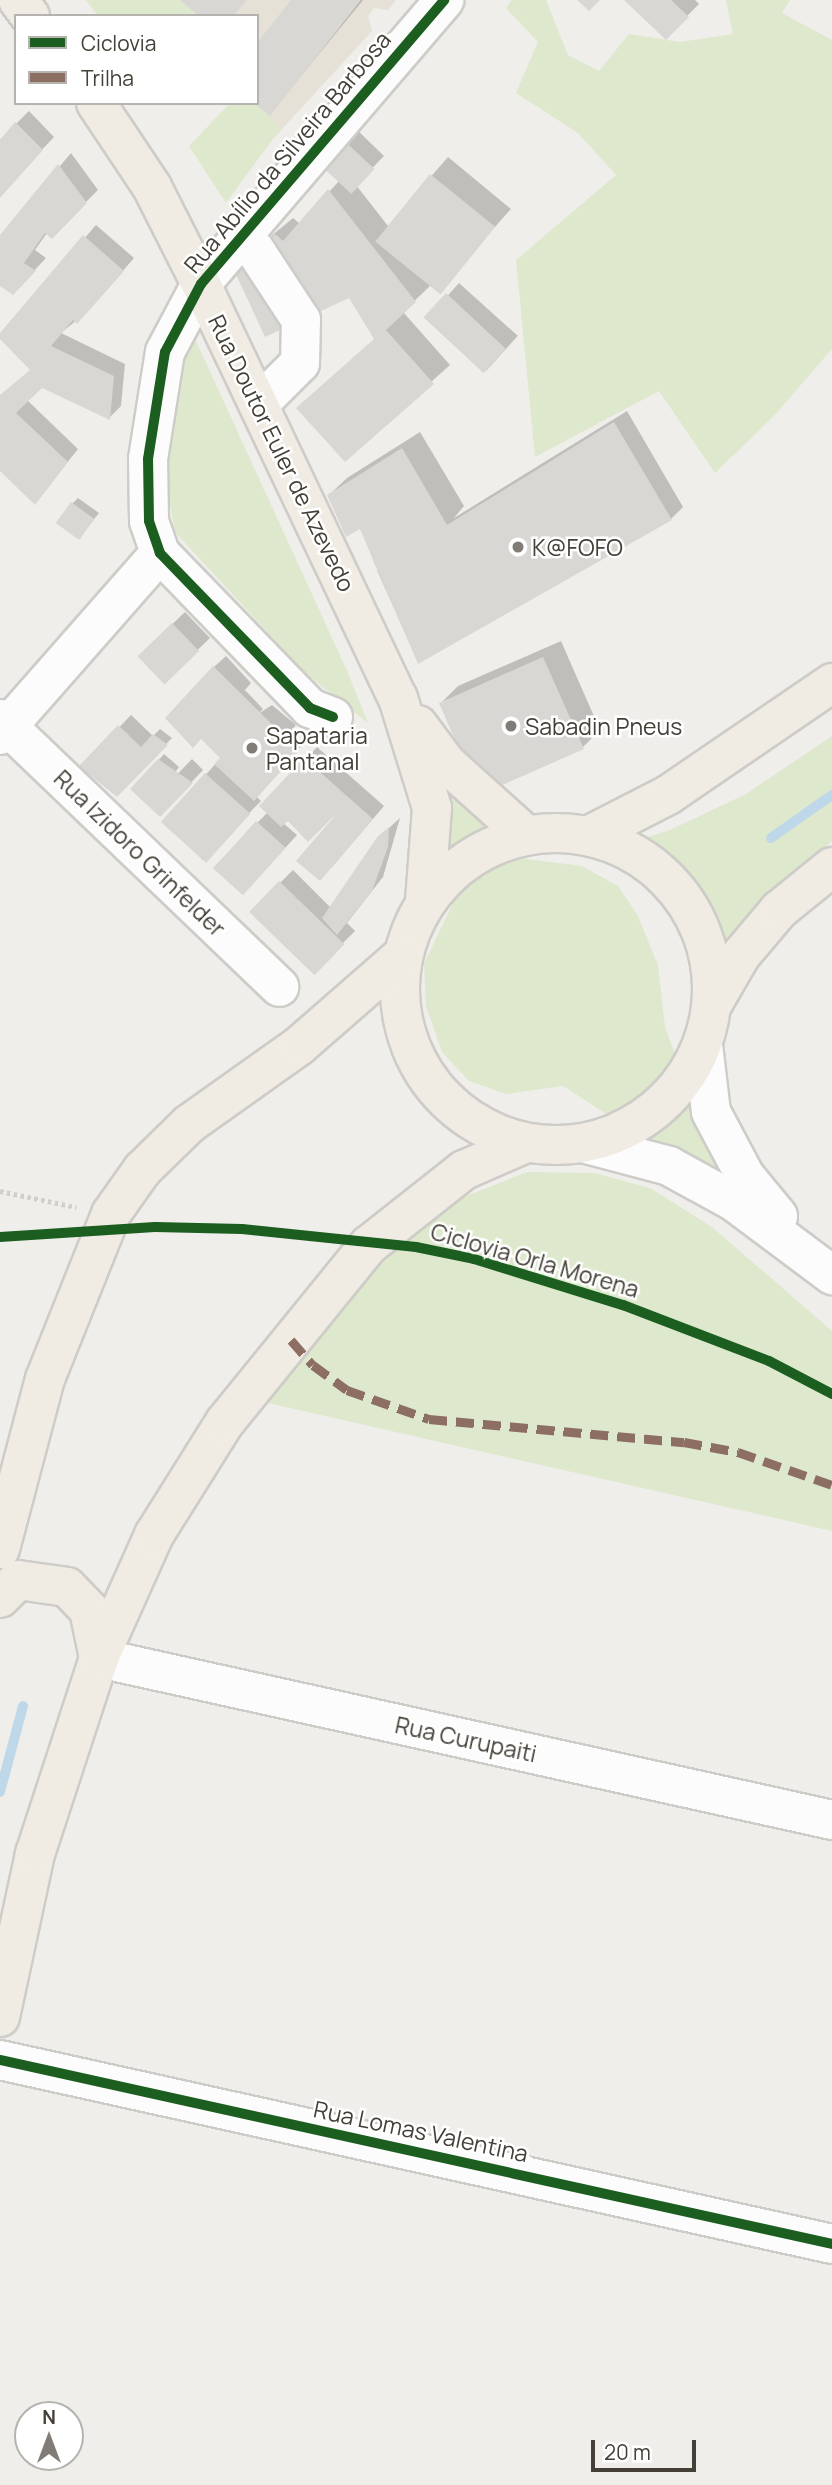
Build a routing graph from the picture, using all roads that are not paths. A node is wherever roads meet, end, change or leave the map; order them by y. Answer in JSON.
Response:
{"nodes":[{"id":1,"x":443,"y":0,"type":"edge"},
{"id":2,"x":97,"y":105,"type":"edge"},
{"id":3,"x":239,"y":239,"type":"junction"},
{"id":4,"x":201,"y":284,"type":"junction"},
{"id":5,"x":258,"y":404,"type":"junction"},
{"id":6,"x":160,"y":553,"type":"junction"},
{"id":7,"x":832,"y":683,"type":"edge"},
{"id":8,"x":398,"y":698,"type":"junction"},
{"id":9,"x":333,"y":717,"type":"dead end"},
{"id":10,"x":3,"y":727,"type":"edge"},
{"id":11,"x":526,"y":835,"type":"junction"},
{"id":12,"x":588,"y":835,"type":"junction"},
{"id":13,"x":832,"y":867,"type":"edge"},
{"id":14,"x":425,"y":901,"type":"junction"},
{"id":15,"x":401,"y":957,"type":"junction"},
{"id":16,"x":279,"y":987,"type":"dead end"},
{"id":17,"x":711,"y":1007,"type":"junction"},
{"id":18,"x":703,"y":1045,"type":"junction"},
{"id":19,"x":524,"y":1143,"type":"junction"},
{"id":20,"x":586,"y":1144,"type":"junction"},
{"id":21,"x":825,"y":1269,"type":"edge"},
{"id":22,"x":0,"y":1549,"type":"edge"},
{"id":23,"x":0,"y":1598,"type":"edge"},
{"id":24,"x":99,"y":1658,"type":"junction"},
{"id":25,"x":832,"y":1820,"type":"edge"},
{"id":26,"x":0,"y":2017,"type":"edge"},
{"id":27,"x":0,"y":2060,"type":"edge"},
{"id":28,"x":832,"y":2244,"type":"edge"}],
"edges":[{"from":1,"to":3,"type":"street","name":"Rua Abílio da Silveira Barbosa"},
{"from":2,"to":4,"type":"main road","name":"Rua Doutor Euler de Azevedo"},
{"from":3,"to":4,"type":"street","name":"Rua Abílio da Silveira Barbosa"},
{"from":3,"to":5,"type":"street"},
{"from":4,"to":5,"type":"main road","name":"Rua Doutor Euler de Azevedo"},
{"from":4,"to":6,"type":"street","name":"Rua Abílio da Silveira Barbosa"},
{"from":5,"to":8,"type":"main road","name":"Rua Doutor Euler de Azevedo"},
{"from":6,"to":9,"type":"street","name":"Rua Abílio da Silveira Barbosa"},
{"from":6,"to":10,"type":"street"},
{"from":7,"to":12,"type":"main road"},
{"from":8,"to":11,"type":"main road"},
{"from":8,"to":14,"type":"main road"},
{"from":10,"to":16,"type":"street","name":"Rua Izidoro Grinfelder"},
{"from":11,"to":12,"type":"main road"},
{"from":11,"to":14,"type":"main road"},
{"from":12,"to":17,"type":"main road"},
{"from":13,"to":17,"type":"main road"},
{"from":14,"to":15,"type":"main road"},
{"from":15,"to":19,"type":"main road"},
{"from":15,"to":22,"type":"main road"},
{"from":17,"to":18,"type":"main road"},
{"from":18,"to":20,"type":"main road"},
{"from":18,"to":21,"type":"street"},
{"from":19,"to":20,"type":"main road"},
{"from":19,"to":24,"type":"main road"},
{"from":20,"to":21,"type":"street"},
{"from":23,"to":24,"type":"main road"},
{"from":24,"to":25,"type":"street","name":"Rua Curupaiti"},
{"from":24,"to":26,"type":"main road"},
{"from":27,"to":28,"type":"street","name":"Rua Lomas Valentina"}]}
